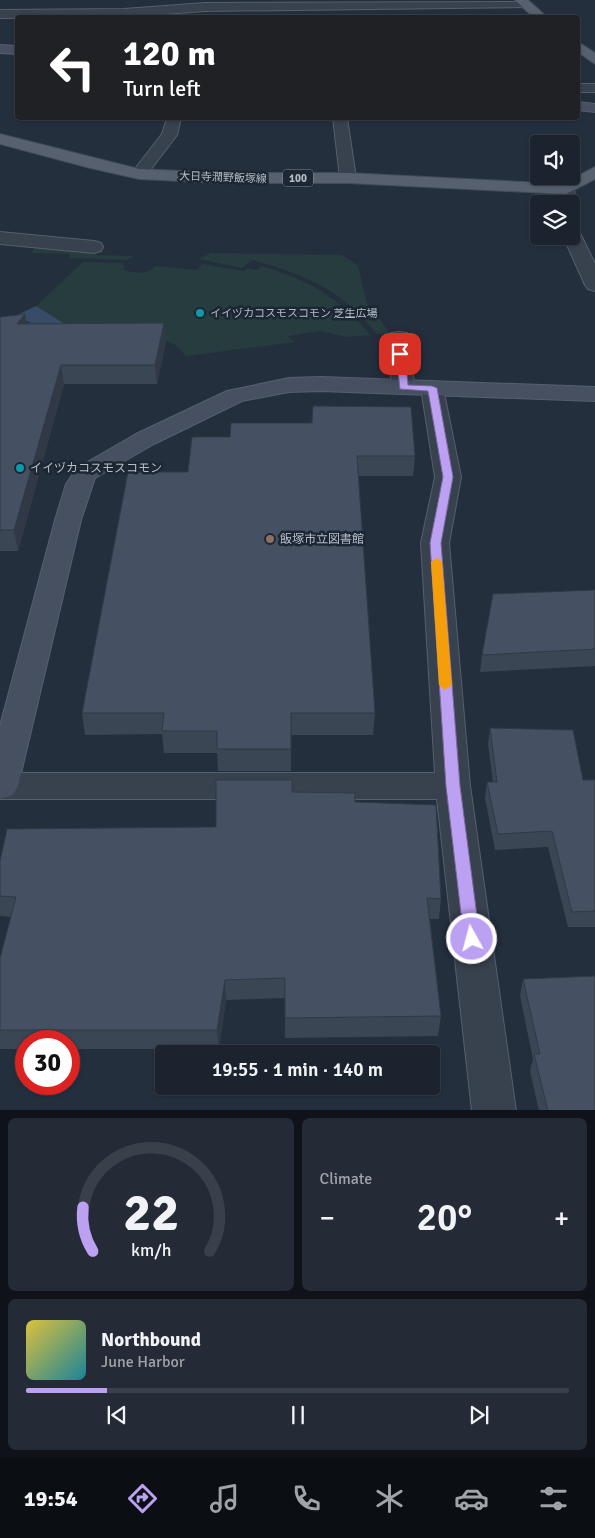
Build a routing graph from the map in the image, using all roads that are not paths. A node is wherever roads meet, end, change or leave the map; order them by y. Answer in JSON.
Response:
{"nodes":[{"id":1,"x":524,"y":2,"type":"edge"},
{"id":2,"x":271,"y":3,"type":"edge"},
{"id":3,"x":204,"y":8,"type":"edge"},
{"id":4,"x":332,"y":12,"type":"edge"},
{"id":5,"x":0,"y":14,"type":"edge"},
{"id":6,"x":539,"y":15,"type":"edge"},
{"id":7,"x":580,"y":48,"type":"edge"},
{"id":8,"x":0,"y":49,"type":"edge"},
{"id":9,"x":15,"y":50,"type":"edge"},
{"id":10,"x":595,"y":60,"type":"edge"},
{"id":11,"x":580,"y":88,"type":"edge"},
{"id":12,"x":595,"y":88,"type":"edge"},
{"id":13,"x":580,"y":106,"type":"edge"},
{"id":14,"x":595,"y":108,"type":"edge"},
{"id":15,"x":173,"y":120,"type":"edge"},
{"id":16,"x":340,"y":120,"type":"edge"},
{"id":17,"x":0,"y":139,"type":"edge"},
{"id":18,"x":595,"y":172,"type":"edge"},
{"id":19,"x":139,"y":174,"type":"junction"},
{"id":20,"x":348,"y":178,"type":"junction"},
{"id":21,"x":560,"y":195,"type":"edge"},
{"id":22,"x":567,"y":195,"type":"edge"},
{"id":23,"x":0,"y":238,"type":"edge"},
{"id":24,"x":580,"y":242,"type":"edge"},
{"id":25,"x":94,"y":247,"type":"dead end"},
{"id":26,"x":595,"y":285,"type":"edge"},
{"id":27,"x":399,"y":338,"type":"dead end"},
{"id":28,"x":403,"y":387,"type":"junction"},
{"id":29,"x":432,"y":388,"type":"junction"},
{"id":30,"x":595,"y":394,"type":"edge"},
{"id":31,"x":1,"y":786,"type":"edge"},
{"id":32,"x":453,"y":786,"type":"junction"},
{"id":33,"x":494,"y":1110,"type":"edge"}],
"edges":[{"from":1,"to":4,"type":"street"},
{"from":1,"to":6,"type":"main road"},
{"from":2,"to":3,"type":"street"},
{"from":2,"to":4,"type":"street"},
{"from":3,"to":5,"type":"street"},
{"from":7,"to":10,"type":"main road"},
{"from":8,"to":9,"type":"street"},
{"from":11,"to":12,"type":"street"},
{"from":13,"to":14,"type":"street"},
{"from":15,"to":19,"type":"street"},
{"from":16,"to":20,"type":"street"},
{"from":17,"to":19,"type":"main road","name":"大日寺潤野飯塚線","number":"100"},
{"from":18,"to":22,"type":"main road","name":"大日寺潤野飯塚線","number":"100"},
{"from":19,"to":20,"type":"main road","name":"大日寺潤野飯塚線","number":"100"},
{"from":20,"to":21,"type":"main road","name":"大日寺潤野飯塚線","number":"100"},
{"from":23,"to":25,"type":"street"},
{"from":24,"to":26,"type":"street"},
{"from":27,"to":28,"type":"street"},
{"from":28,"to":29,"type":"street"},
{"from":28,"to":31,"type":"street"},
{"from":29,"to":30,"type":"street"},
{"from":29,"to":32,"type":"street"},
{"from":31,"to":32,"type":"street"},
{"from":32,"to":33,"type":"street"}]}
